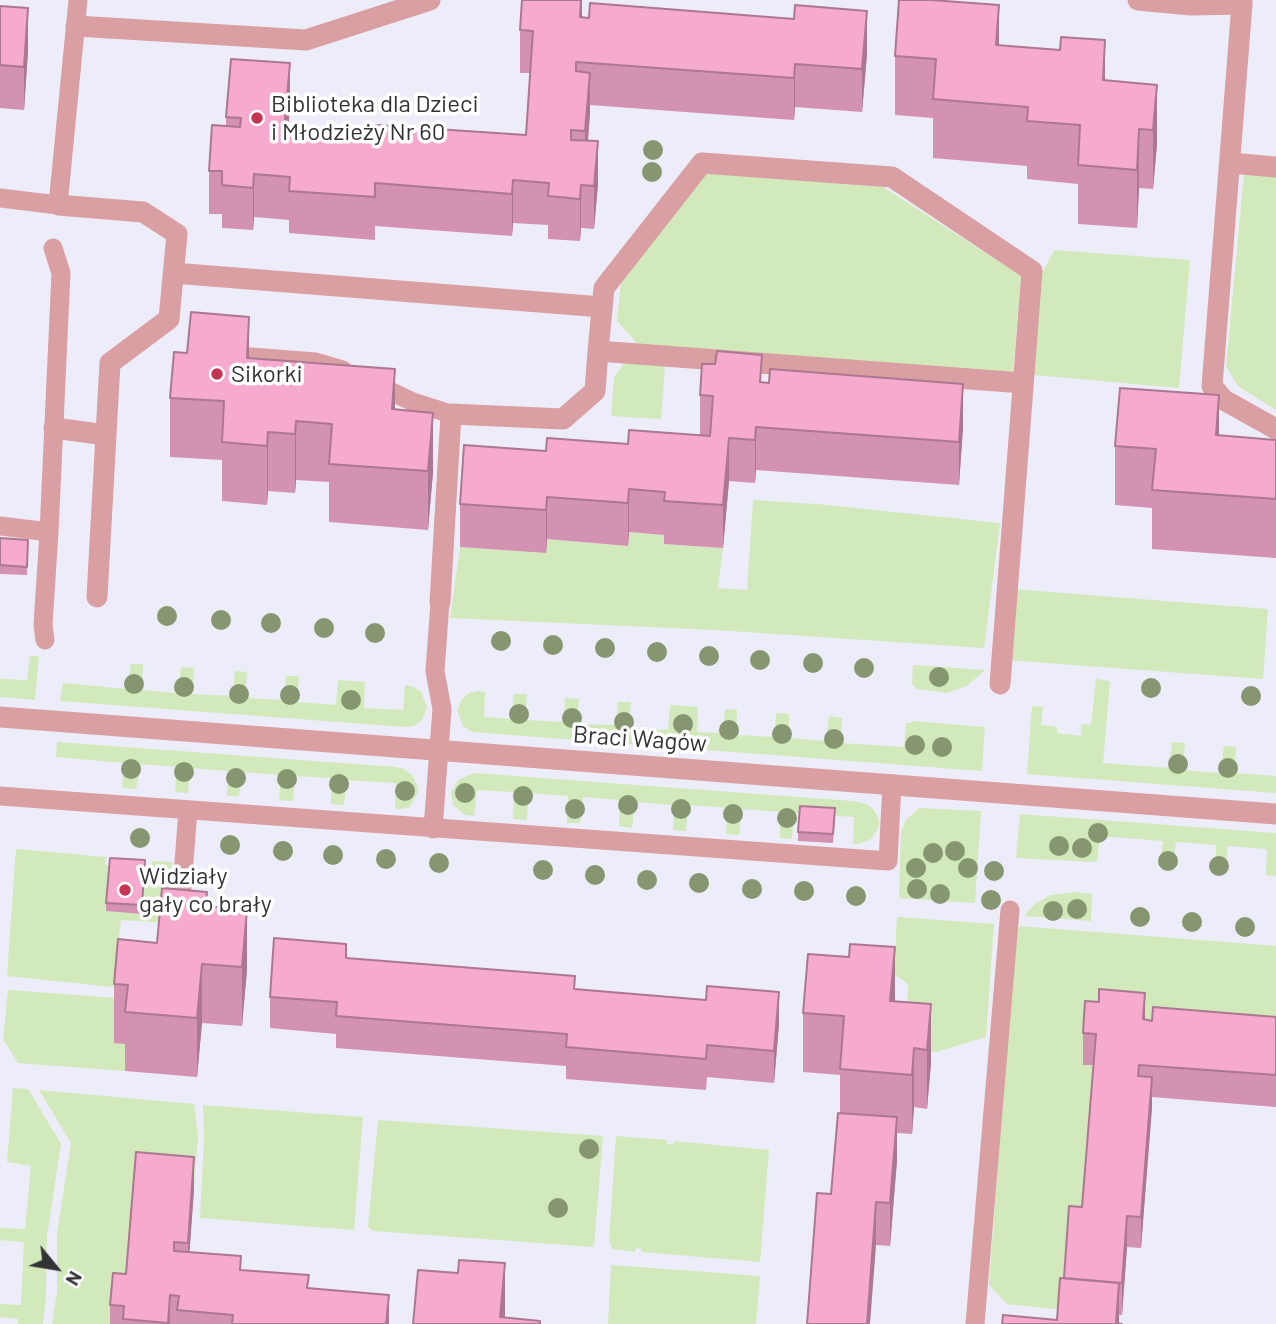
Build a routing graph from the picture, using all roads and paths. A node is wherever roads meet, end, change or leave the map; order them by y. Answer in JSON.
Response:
{"nodes":[{"id":1,"x":78,"y":0,"type":"edge"},
{"id":2,"x":430,"y":0,"type":"edge"},
{"id":3,"x":1138,"y":0,"type":"edge"},
{"id":4,"x":1242,"y":2,"type":"edge"},
{"id":5,"x":76,"y":26,"type":"junction"},
{"id":6,"x":1230,"y":163,"type":"junction"},
{"id":7,"x":1276,"y":166,"type":"edge"},
{"id":8,"x":0,"y":198,"type":"edge"},
{"id":9,"x":58,"y":205,"type":"junction"},
{"id":10,"x":53,"y":248,"type":"dead end"},
{"id":11,"x":173,"y":273,"type":"junction"},
{"id":12,"x":602,"y":307,"type":"junction"},
{"id":13,"x":598,"y":351,"type":"junction"},
{"id":14,"x":220,"y":354,"type":"edge"},
{"id":15,"x":1023,"y":383,"type":"junction"},
{"id":16,"x":451,"y":414,"type":"junction"},
{"id":17,"x":54,"y":428,"type":"junction"},
{"id":18,"x":1276,"y":429,"type":"edge"},
{"id":19,"x":106,"y":435,"type":"junction"},
{"id":20,"x":0,"y":526,"type":"edge"},
{"id":21,"x":49,"y":532,"type":"junction"},
{"id":22,"x":97,"y":597,"type":"dead end"},
{"id":23,"x":440,"y":603,"type":"joint"},
{"id":24,"x":45,"y":640,"type":"dead end"},
{"id":25,"x":1000,"y":684,"type":"dead end"},
{"id":26,"x":0,"y":717,"type":"edge"},
{"id":27,"x":438,"y":750,"type":"junction"},
{"id":28,"x":891,"y":784,"type":"junction"},
{"id":29,"x":0,"y":796,"type":"edge"},
{"id":30,"x":188,"y":810,"type":"junction"},
{"id":31,"x":1276,"y":814,"type":"edge"},
{"id":32,"x":433,"y":829,"type":"junction"},
{"id":33,"x":1010,"y":910,"type":"dead end"},
{"id":34,"x":178,"y":935,"type":"edge"},
{"id":35,"x":975,"y":1324,"type":"edge"}],
"edges":[{"from":1,"to":5,"type":"lane"},
{"from":2,"to":5,"type":"street"},
{"from":3,"to":4,"type":"street"},
{"from":4,"to":6,"type":"street"},
{"from":5,"to":9,"type":"lane"},
{"from":6,"to":7,"type":"street"},
{"from":6,"to":18,"type":"street"},
{"from":8,"to":9,"type":"lane"},
{"from":9,"to":11,"type":"street"},
{"from":10,"to":17,"type":"lane"},
{"from":11,"to":12,"type":"street"},
{"from":11,"to":19,"type":"street"},
{"from":12,"to":13,"type":"street"},
{"from":12,"to":15,"type":"street"},
{"from":13,"to":15,"type":"street"},
{"from":13,"to":16,"type":"street"},
{"from":14,"to":16,"type":"lane"},
{"from":15,"to":25,"type":"street"},
{"from":16,"to":23,"type":"street"},
{"from":17,"to":19,"type":"street"},
{"from":17,"to":21,"type":"lane"},
{"from":19,"to":22,"type":"street"},
{"from":20,"to":21,"type":"lane"},
{"from":21,"to":24,"type":"lane"},
{"from":23,"to":27,"type":"lane"},
{"from":26,"to":27,"type":"street","name":"Braci Wagów"},
{"from":27,"to":28,"type":"street","name":"Braci Wagów"},
{"from":27,"to":32,"type":"lane"},
{"from":28,"to":31,"type":"street","name":"Braci Wagów"},
{"from":28,"to":32,"type":"lane"},
{"from":29,"to":30,"type":"lane"},
{"from":30,"to":32,"type":"lane"},
{"from":30,"to":34,"type":"lane"},
{"from":33,"to":35,"type":"lane"}]}
